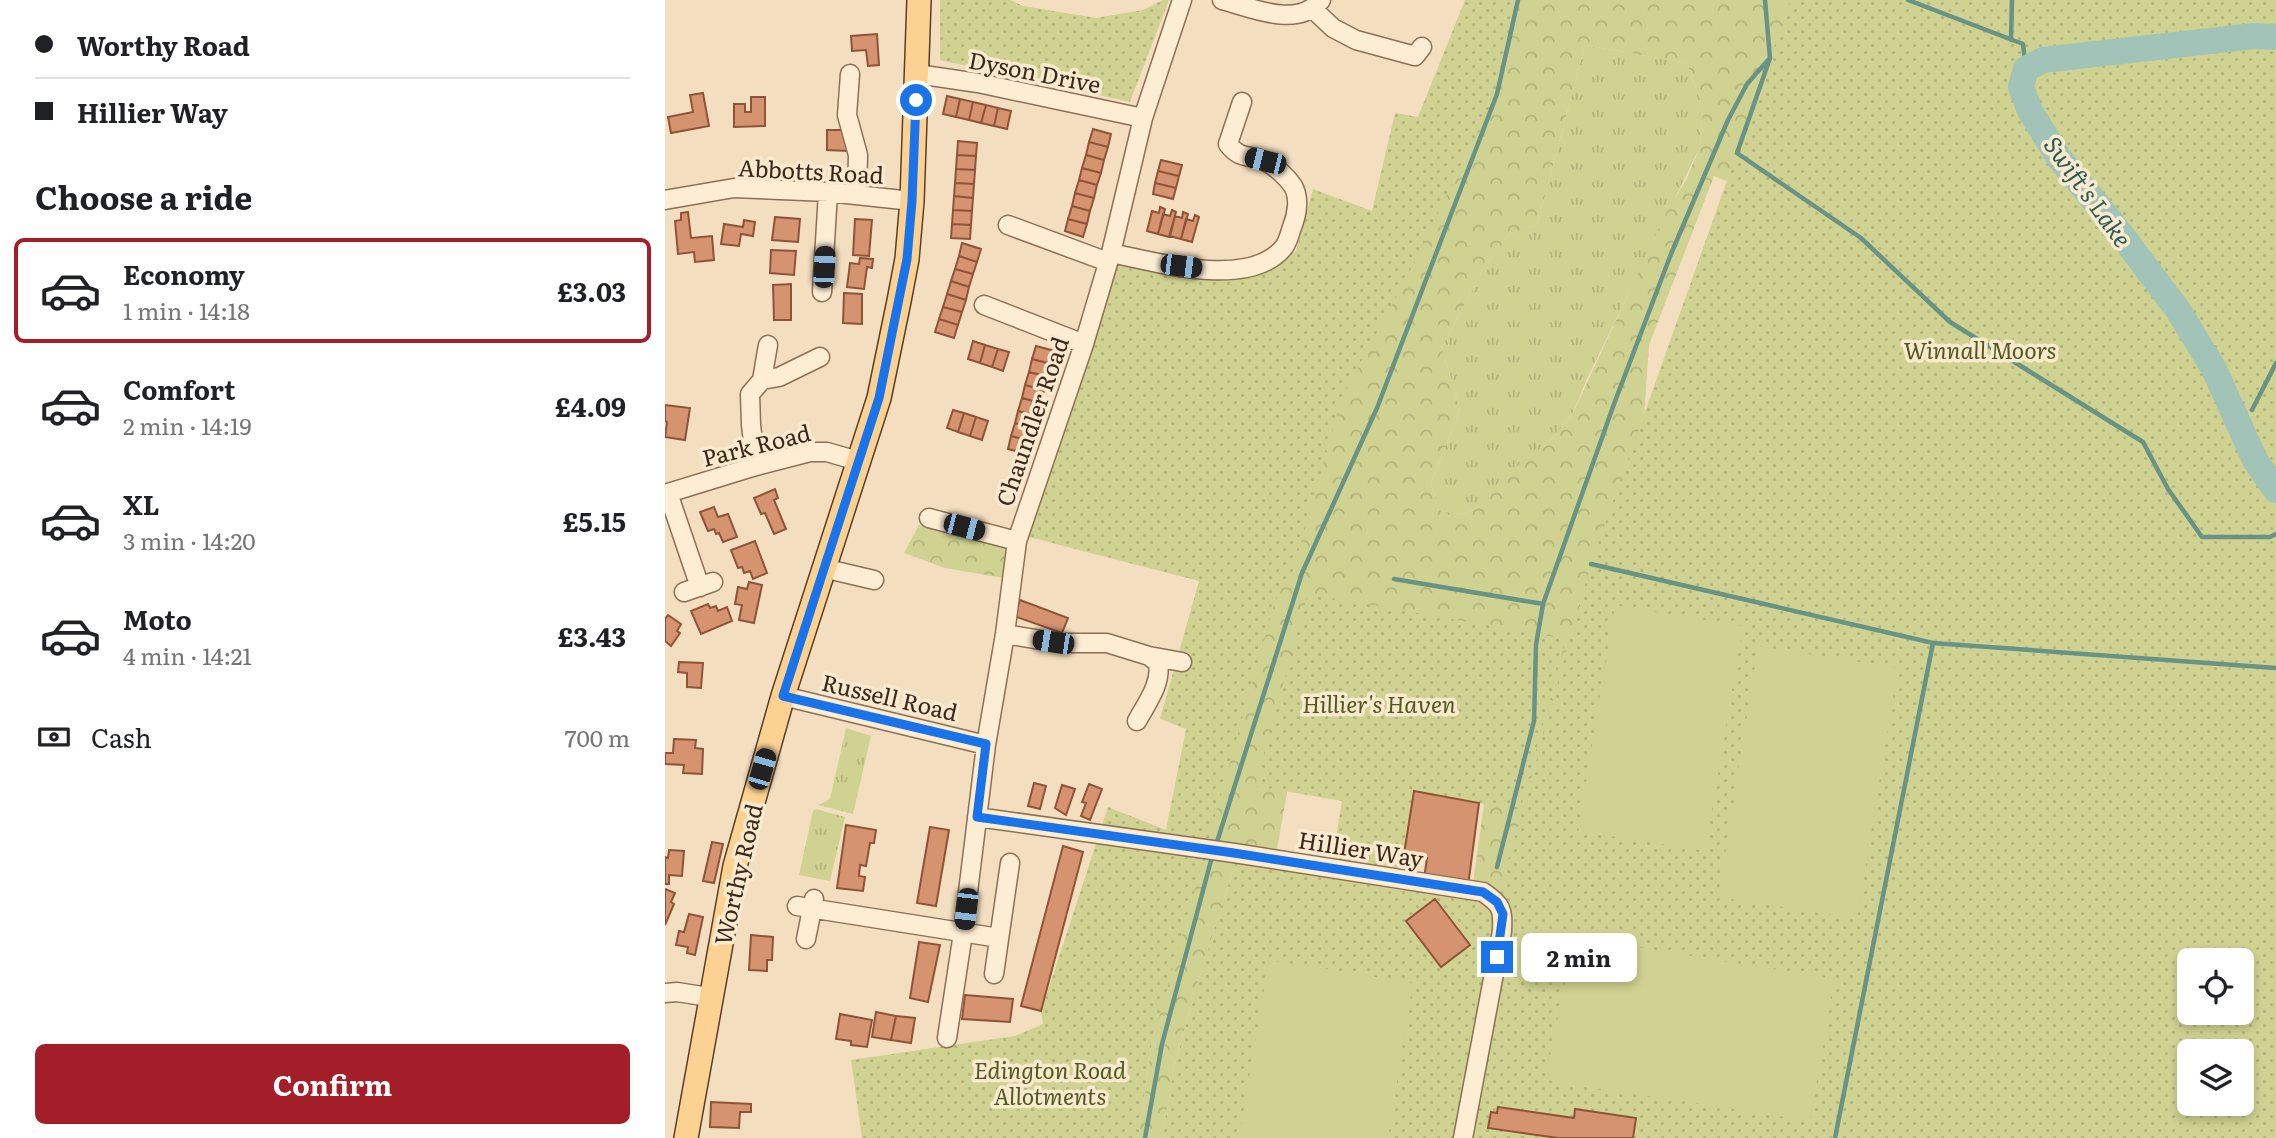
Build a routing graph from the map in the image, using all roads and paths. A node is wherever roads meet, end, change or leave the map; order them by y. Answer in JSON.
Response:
{"nodes":[{"id":1,"x":919,"y":0,"type":"edge"},
{"id":2,"x":1182,"y":0,"type":"edge"},
{"id":3,"x":1222,"y":0,"type":"edge"},
{"id":4,"x":1317,"y":5,"type":"edge"},
{"id":5,"x":1422,"y":47,"type":"dead end"},
{"id":6,"x":850,"y":74,"type":"dead end"},
{"id":7,"x":917,"y":74,"type":"junction"},
{"id":8,"x":1242,"y":102,"type":"dead end"},
{"id":9,"x":1143,"y":118,"type":"junction"},
{"id":10,"x":828,"y":192,"type":"junction"},
{"id":11,"x":857,"y":195,"type":"junction"},
{"id":12,"x":665,"y":200,"type":"edge"},
{"id":13,"x":912,"y":201,"type":"junction"},
{"id":14,"x":1008,"y":225,"type":"dead end"},
{"id":15,"x":1109,"y":258,"type":"junction"},
{"id":16,"x":821,"y":292,"type":"dead end"},
{"id":17,"x":983,"y":304,"type":"dead end"},
{"id":18,"x":1084,"y":344,"type":"junction"},
{"id":19,"x":768,"y":345,"type":"dead end"},
{"id":20,"x":821,"y":357,"type":"dead end"},
{"id":21,"x":762,"y":380,"type":"junction"},
{"id":22,"x":858,"y":461,"type":"junction"},
{"id":23,"x":756,"y":466,"type":"junction"},
{"id":24,"x":666,"y":493,"type":"edge"},
{"id":25,"x":929,"y":518,"type":"dead end"},
{"id":26,"x":1017,"y":541,"type":"junction"},
{"id":27,"x":823,"y":568,"type":"junction"},
{"id":28,"x":874,"y":580,"type":"dead end"},
{"id":29,"x":699,"y":587,"type":"dead end"},
{"id":30,"x":1005,"y":634,"type":"junction"},
{"id":31,"x":1149,"y":656,"type":"junction"},
{"id":32,"x":1182,"y":662,"type":"dead end"},
{"id":33,"x":783,"y":696,"type":"junction"},
{"id":34,"x":1137,"y":722,"type":"dead end"},
{"id":35,"x":986,"y":744,"type":"junction"},
{"id":36,"x":977,"y":817,"type":"junction"},
{"id":37,"x":1010,"y":863,"type":"dead end"},
{"id":38,"x":963,"y":933,"type":"junction"},
{"id":39,"x":999,"y":938,"type":"junction"},
{"id":40,"x":806,"y":940,"type":"dead end"},
{"id":41,"x":994,"y":974,"type":"dead end"},
{"id":42,"x":665,"y":993,"type":"edge"},
{"id":43,"x":709,"y":998,"type":"junction"},
{"id":44,"x":947,"y":1038,"type":"dead end"},
{"id":45,"x":686,"y":1138,"type":"edge"},
{"id":46,"x":1463,"y":1138,"type":"edge"}],
"edges":[{"from":1,"to":7,"type":"main road","name":"Worthy Road"},
{"from":2,"to":9,"type":"street","name":"Chaundler Road"},
{"from":3,"to":4,"type":"street"},
{"from":4,"to":5,"type":"street"},
{"from":6,"to":11,"type":"street"},
{"from":7,"to":9,"type":"street","name":"Dyson Drive"},
{"from":7,"to":13,"type":"main road","name":"Worthy Road"},
{"from":8,"to":15,"type":"street"},
{"from":9,"to":15,"type":"street","name":"Chaundler Road"},
{"from":10,"to":11,"type":"street","name":"Abbotts Road"},
{"from":10,"to":12,"type":"street","name":"Abbotts Road"},
{"from":10,"to":16,"type":"street"},
{"from":11,"to":13,"type":"street","name":"Abbotts Road"},
{"from":13,"to":22,"type":"main road","name":"Worthy Road"},
{"from":14,"to":15,"type":"street"},
{"from":15,"to":18,"type":"street","name":"Chaundler Road"},
{"from":17,"to":18,"type":"street"},
{"from":18,"to":26,"type":"street","name":"Chaundler Road"},
{"from":19,"to":21,"type":"street"},
{"from":20,"to":21,"type":"street"},
{"from":21,"to":23,"type":"street"},
{"from":22,"to":23,"type":"street","name":"Park Road"},
{"from":22,"to":27,"type":"main road","name":"Worthy Road"},
{"from":23,"to":24,"type":"street","name":"Park Road"},
{"from":24,"to":29,"type":"street"},
{"from":25,"to":26,"type":"street"},
{"from":26,"to":30,"type":"street","name":"Chaundler Road"},
{"from":27,"to":28,"type":"street"},
{"from":27,"to":33,"type":"main road","name":"Worthy Road"},
{"from":30,"to":31,"type":"street"},
{"from":30,"to":35,"type":"street","name":"Chaundler Road"},
{"from":31,"to":32,"type":"street"},
{"from":31,"to":34,"type":"street"},
{"from":33,"to":35,"type":"street","name":"Russell Road"},
{"from":33,"to":43,"type":"main road","name":"Worthy Road"},
{"from":35,"to":36,"type":"street","name":"Chaundler Road"},
{"from":36,"to":38,"type":"street","name":"Chaundler Road"},
{"from":36,"to":46,"type":"street","name":"Hillier Way"},
{"from":37,"to":39,"type":"street"},
{"from":38,"to":39,"type":"street"},
{"from":38,"to":40,"type":"street"},
{"from":38,"to":44,"type":"street","name":"Chaundler Road"},
{"from":39,"to":41,"type":"street"},
{"from":42,"to":43,"type":"street"},
{"from":43,"to":45,"type":"main road","name":"Worthy Road"}]}
